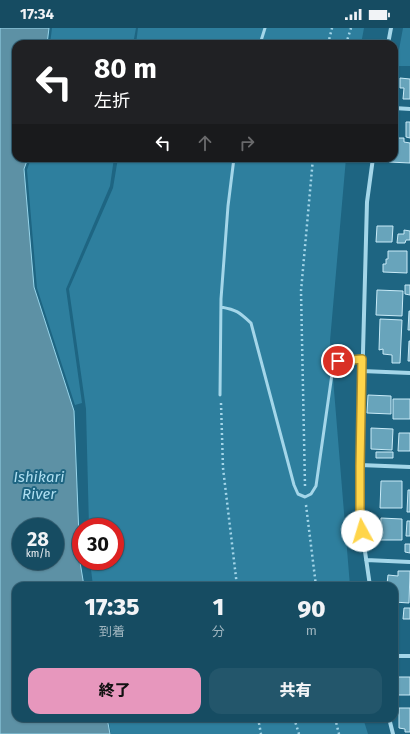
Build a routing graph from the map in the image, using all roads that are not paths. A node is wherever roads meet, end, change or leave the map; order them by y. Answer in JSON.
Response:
{"nodes":[{"id":1,"x":265,"y":28,"type":"edge"},
{"id":2,"x":390,"y":28,"type":"edge"},
{"id":3,"x":261,"y":40,"type":"edge"},
{"id":4,"x":388,"y":40,"type":"edge"},
{"id":5,"x":398,"y":108,"type":"edge"},
{"id":6,"x":410,"y":109,"type":"edge"},
{"id":7,"x":234,"y":162,"type":"edge"},
{"id":8,"x":372,"y":162,"type":"edge"},
{"id":9,"x":221,"y":307,"type":"junction"},
{"id":10,"x":362,"y":359,"type":"junction"},
{"id":11,"x":362,"y":371,"type":"junction"},
{"id":12,"x":410,"y":372,"type":"edge"},
{"id":13,"x":220,"y":395,"type":"road end"},
{"id":14,"x":360,"y":465,"type":"junction"},
{"id":15,"x":410,"y":467,"type":"edge"},
{"id":16,"x":366,"y":560,"type":"junction"},
{"id":17,"x":410,"y":562,"type":"edge"},
{"id":18,"x":369,"y":582,"type":"edge"},
{"id":19,"x":398,"y":656,"type":"edge"},
{"id":20,"x":410,"y":656,"type":"edge"},
{"id":21,"x":390,"y":722,"type":"edge"},
{"id":22,"x":393,"y":734,"type":"edge"}],
"edges":[{"from":1,"to":3,"type":"lane"},
{"from":2,"to":4,"type":"street"},
{"from":5,"to":6,"type":"street"},
{"from":7,"to":9,"type":"lane"},
{"from":8,"to":10,"type":"street"},
{"from":9,"to":10,"type":"lane"},
{"from":9,"to":13,"type":"lane"},
{"from":10,"to":11,"type":"street"},
{"from":11,"to":12,"type":"street"},
{"from":11,"to":14,"type":"street"},
{"from":14,"to":15,"type":"street"},
{"from":14,"to":16,"type":"street"},
{"from":16,"to":17,"type":"street"},
{"from":16,"to":18,"type":"street"},
{"from":19,"to":20,"type":"street"},
{"from":21,"to":22,"type":"street"}]}
